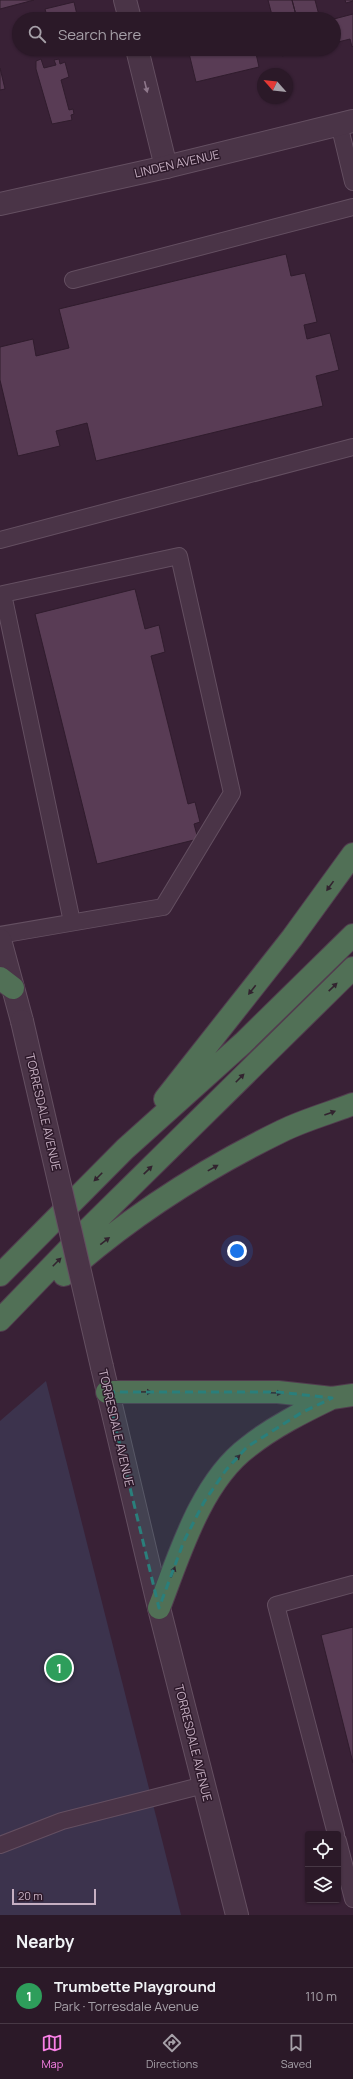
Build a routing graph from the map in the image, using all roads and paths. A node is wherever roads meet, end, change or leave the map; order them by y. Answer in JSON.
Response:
{"nodes":[{"id":1,"x":125,"y":0,"type":"edge"},
{"id":2,"x":128,"y":12,"type":"edge"},
{"id":3,"x":139,"y":56,"type":"edge"},
{"id":4,"x":346,"y":123,"type":"edge"},
{"id":5,"x":166,"y":167,"type":"junction"},
{"id":6,"x":353,"y":182,"type":"edge"},
{"id":7,"x":0,"y":204,"type":"edge"},
{"id":8,"x":353,"y":207,"type":"edge"},
{"id":9,"x":74,"y":280,"type":"dead end"},
{"id":10,"x":353,"y":447,"type":"edge"},
{"id":11,"x":0,"y":540,"type":"edge"},
{"id":12,"x":5,"y":629,"type":"edge"},
{"id":13,"x":353,"y":854,"type":"edge"},
{"id":14,"x":72,"y":922,"type":"junction"},
{"id":15,"x":0,"y":935,"type":"edge"},
{"id":16,"x":353,"y":935,"type":"edge"},
{"id":17,"x":0,"y":940,"type":"edge"},
{"id":18,"x":353,"y":968,"type":"edge"},
{"id":19,"x":6,"y":983,"type":"edge"},
{"id":20,"x":353,"y":1104,"type":"edge"},
{"id":21,"x":125,"y":1149,"type":"junction"},
{"id":22,"x":0,"y":1275,"type":"edge"},
{"id":23,"x":0,"y":1320,"type":"edge"},
{"id":24,"x":0,"y":1328,"type":"edge"},
{"id":25,"x":107,"y":1392,"type":"junction"},
{"id":26,"x":343,"y":1396,"type":"edge"},
{"id":27,"x":353,"y":1584,"type":"edge"},
{"id":28,"x":159,"y":1608,"type":"junction"},
{"id":29,"x":204,"y":1785,"type":"junction"},
{"id":30,"x":335,"y":1831,"type":"edge"},
{"id":31,"x":0,"y":1845,"type":"edge"},
{"id":32,"x":341,"y":1849,"type":"edge"},
{"id":33,"x":350,"y":1872,"type":"edge"},
{"id":34,"x":353,"y":1899,"type":"edge"},
{"id":35,"x":237,"y":1915,"type":"edge"}],
"edges":[{"from":1,"to":2,"type":"street"},
{"from":3,"to":5,"type":"street","one_way":true},
{"from":4,"to":5,"type":"street","name":"LINDEN AVENUE"},
{"from":4,"to":6,"type":"lane"},
{"from":5,"to":7,"type":"street","name":"LINDEN AVENUE"},
{"from":8,"to":9,"type":"lane"},
{"from":10,"to":11,"type":"lane"},
{"from":12,"to":14,"type":"lane"},
{"from":12,"to":14,"type":"lane"},
{"from":13,"to":21,"type":"highway","one_way":true},
{"from":14,"to":15,"type":"lane"},
{"from":16,"to":21,"type":"highway"},
{"from":17,"to":19,"type":"street","name":"TORRESDALE AVENUE"},
{"from":23,"to":18,"type":"highway","one_way":true},
{"from":19,"to":25,"type":"street","name":"TORRESDALE AVENUE","bridge":true},
{"from":24,"to":20,"type":"highway","one_way":true},
{"from":21,"to":22,"type":"highway","one_way":true},
{"from":25,"to":26,"type":"highway","one_way":true},
{"from":25,"to":28,"type":"street","name":"TORRESDALE AVENUE"},
{"from":28,"to":26,"type":"highway","one_way":true},
{"from":27,"to":30,"type":"lane"},
{"from":28,"to":29,"type":"street","name":"TORRESDALE AVENUE"},
{"from":29,"to":31,"type":"lane"},
{"from":29,"to":35,"type":"street","name":"TORRESDALE AVENUE"},
{"from":32,"to":33,"type":"lane"},
{"from":33,"to":34,"type":"lane"}]}
